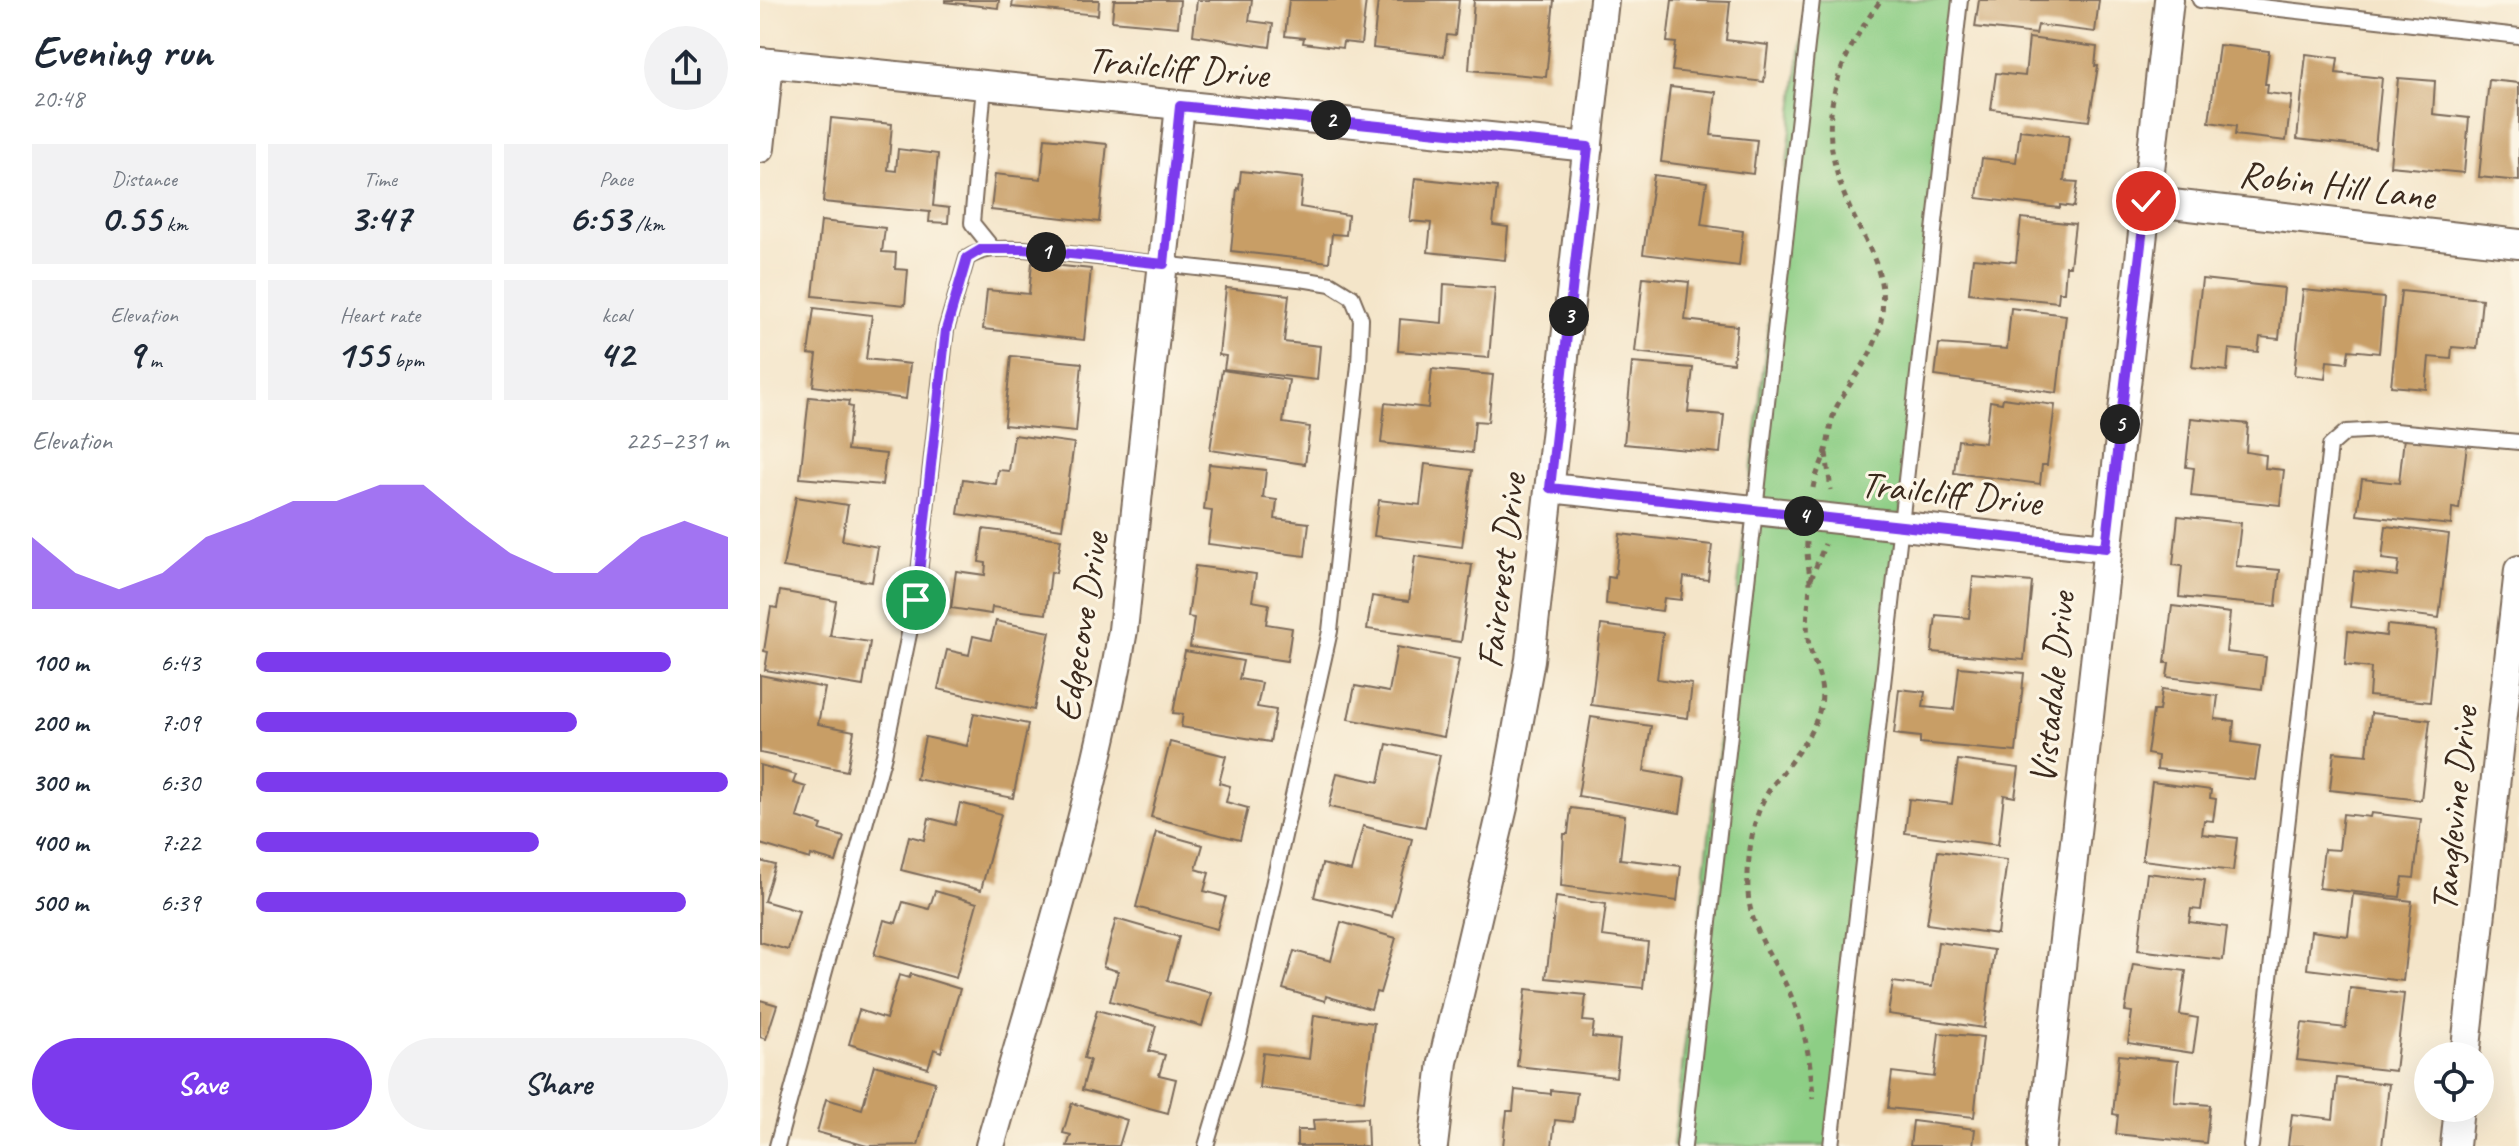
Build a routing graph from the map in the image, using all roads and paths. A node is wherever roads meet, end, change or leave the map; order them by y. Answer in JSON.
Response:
{"nodes":[{"id":1,"x":1604,"y":0,"type":"edge"},
{"id":2,"x":1812,"y":0,"type":"edge"},
{"id":3,"x":1881,"y":0,"type":"edge"},
{"id":4,"x":1960,"y":0,"type":"edge"},
{"id":5,"x":2169,"y":0,"type":"edge"},
{"id":6,"x":2200,"y":0,"type":"edge"},
{"id":7,"x":2519,"y":36,"type":"edge"},
{"id":8,"x":765,"y":63,"type":"edge"},
{"id":9,"x":984,"y":86,"type":"junction"},
{"id":10,"x":1180,"y":106,"type":"junction"},
{"id":11,"x":1588,"y":147,"type":"junction"},
{"id":12,"x":760,"y":148,"type":"edge"},
{"id":13,"x":2146,"y":201,"type":"junction"},
{"id":14,"x":2519,"y":244,"type":"edge"},
{"id":15,"x":993,"y":249,"type":"junction"},
{"id":16,"x":1164,"y":264,"type":"junction"},
{"id":17,"x":2519,"y":442,"type":"edge"},
{"id":18,"x":1826,"y":452,"type":"dead end"},
{"id":19,"x":1550,"y":488,"type":"junction"},
{"id":20,"x":1755,"y":511,"type":"junction"},
{"id":21,"x":1901,"y":525,"type":"junction"},
{"id":22,"x":2106,"y":548,"type":"junction"},
{"id":23,"x":2519,"y":570,"type":"edge"},
{"id":24,"x":1810,"y":582,"type":"dead end"},
{"id":25,"x":2467,"y":1042,"type":"edge"},
{"id":26,"x":1813,"y":1103,"type":"dead end"},
{"id":27,"x":2458,"y":1122,"type":"edge"},
{"id":28,"x":777,"y":1146,"type":"edge"},
{"id":29,"x":990,"y":1146,"type":"edge"},
{"id":30,"x":1206,"y":1146,"type":"edge"},
{"id":31,"x":1433,"y":1146,"type":"edge"},
{"id":32,"x":1684,"y":1146,"type":"edge"},
{"id":33,"x":1831,"y":1146,"type":"edge"},
{"id":34,"x":2041,"y":1146,"type":"edge"},
{"id":35,"x":2251,"y":1146,"type":"edge"},
{"id":36,"x":2455,"y":1146,"type":"edge"}],
"edges":[{"from":1,"to":11,"type":"street","name":"Faircrest Drive"},
{"from":2,"to":20,"type":"lane"},
{"from":3,"to":18,"type":"path"},
{"from":4,"to":21,"type":"lane"},
{"from":5,"to":13,"type":"street","name":"Vistadale Drive"},
{"from":6,"to":7,"type":"lane"},
{"from":8,"to":9,"type":"street","name":"Trailcliff Drive"},
{"from":8,"to":12,"type":"street"},
{"from":9,"to":10,"type":"street","name":"Trailcliff Drive"},
{"from":9,"to":15,"type":"lane"},
{"from":10,"to":11,"type":"street","name":"Trailcliff Drive"},
{"from":10,"to":16,"type":"street","name":"Edgecove Drive"},
{"from":11,"to":19,"type":"street","name":"Faircrest Drive"},
{"from":13,"to":14,"type":"street","name":"Robin Hill Lane"},
{"from":13,"to":22,"type":"street","name":"Vistadale Drive"},
{"from":15,"to":16,"type":"lane"},
{"from":15,"to":28,"type":"lane"},
{"from":16,"to":29,"type":"street","name":"Edgecove Drive"},
{"from":16,"to":30,"type":"lane"},
{"from":17,"to":35,"type":"lane"},
{"from":19,"to":20,"type":"street","name":"Trailcliff Drive"},
{"from":19,"to":31,"type":"street","name":"Faircrest Drive"},
{"from":20,"to":21,"type":"street","name":"Trailcliff Drive"},
{"from":20,"to":32,"type":"lane"},
{"from":21,"to":22,"type":"street","name":"Trailcliff Drive"},
{"from":21,"to":33,"type":"lane"},
{"from":22,"to":34,"type":"street","name":"Vistadale Drive"},
{"from":23,"to":25,"type":"street","name":"Tanglevine Drive"},
{"from":24,"to":26,"type":"path"},
{"from":27,"to":36,"type":"street"}]}
